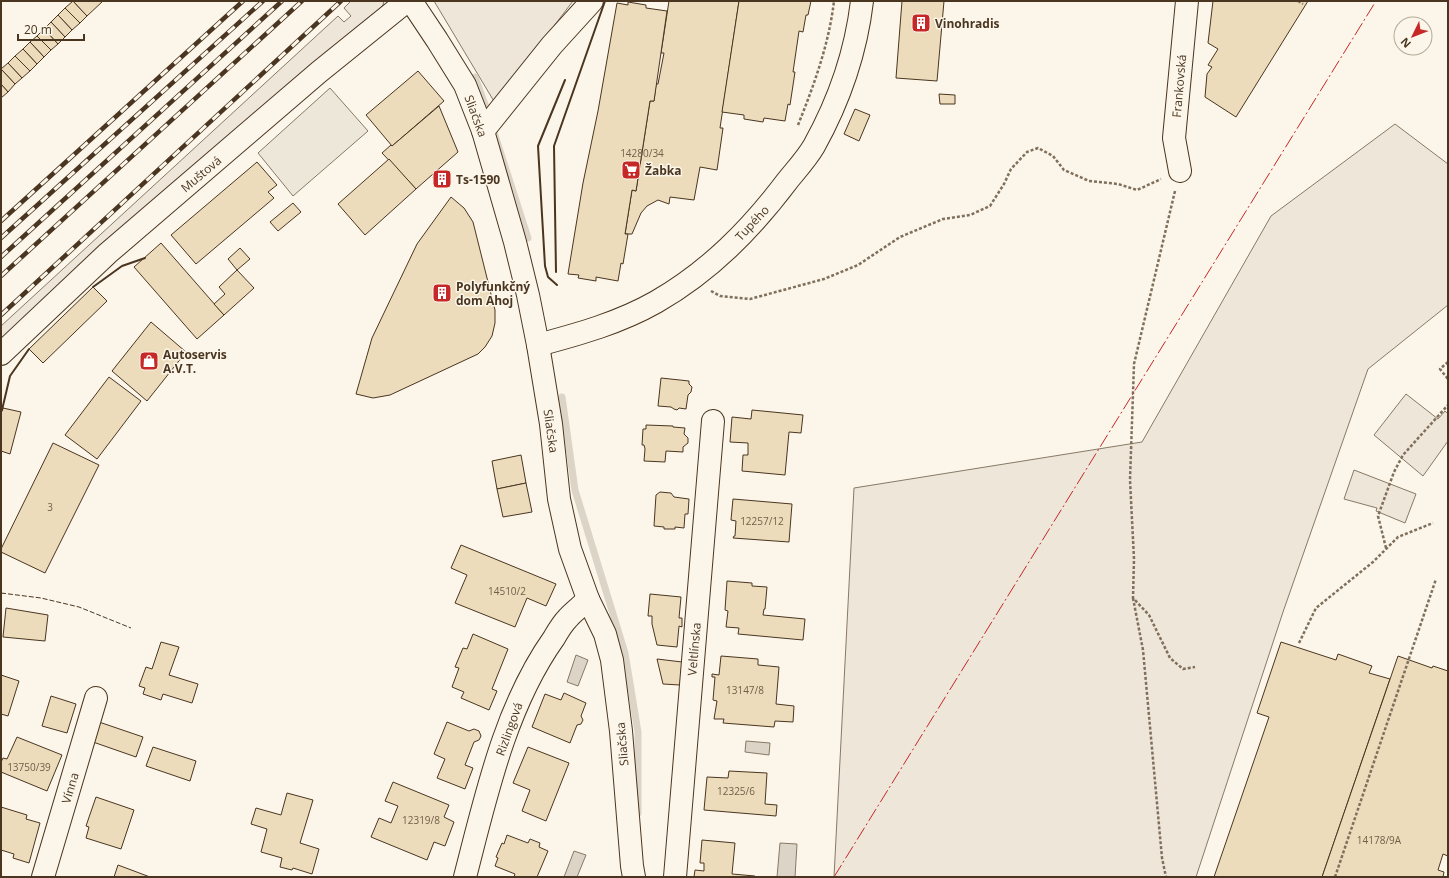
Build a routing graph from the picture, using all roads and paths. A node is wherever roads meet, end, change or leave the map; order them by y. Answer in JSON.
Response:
{"nodes":[{"id":1,"x":407,"y":1,"type":"edge"},
{"id":2,"x":411,"y":1,"type":"edge"},
{"id":3,"x":592,"y":1,"type":"edge"},
{"id":4,"x":834,"y":1,"type":"edge"},
{"id":5,"x":862,"y":1,"type":"edge"},
{"id":6,"x":1187,"y":1,"type":"edge"},
{"id":7,"x":1298,"y":1,"type":"edge"},
{"id":8,"x":1303,"y":4,"type":"dead end"},
{"id":9,"x":797,"y":126,"type":"dead end"},
{"id":10,"x":483,"y":131,"type":"junction"},
{"id":11,"x":1180,"y":171,"type":"junction"},
{"id":12,"x":705,"y":290,"type":"dead end"},
{"id":13,"x":538,"y":346,"type":"junction"},
{"id":14,"x":1,"y":354,"type":"edge"},
{"id":15,"x":1448,"y":362,"type":"edge"},
{"id":16,"x":1448,"y":379,"type":"edge"},
{"id":17,"x":1448,"y":405,"type":"edge"},
{"id":18,"x":713,"y":421,"type":"dead end"},
{"id":19,"x":1433,"y":523,"type":"dead end"},
{"id":20,"x":1386,"y":549,"type":"junction"},
{"id":21,"x":1436,"y":579,"type":"dead end"},
{"id":22,"x":1133,"y":598,"type":"junction"},
{"id":23,"x":588,"y":599,"type":"junction"},
{"id":24,"x":1300,"y":643,"type":"dead end"},
{"id":25,"x":1195,"y":667,"type":"dead end"},
{"id":26,"x":96,"y":698,"type":"dead end"},
{"id":27,"x":632,"y":873,"type":"edge"},
{"id":28,"x":43,"y":877,"type":"edge"},
{"id":29,"x":465,"y":877,"type":"edge"},
{"id":30,"x":675,"y":877,"type":"edge"},
{"id":31,"x":1166,"y":877,"type":"edge"},
{"id":32,"x":1335,"y":877,"type":"edge"}],
"edges":[{"from":1,"to":14,"type":"street","name":"Muštová"},
{"from":2,"to":10,"type":"street","name":"Sliačska"},
{"from":3,"to":10,"type":"street"},
{"from":4,"to":9,"type":"path"},
{"from":5,"to":13,"type":"street","name":"Tupého"},
{"from":6,"to":11,"type":"street","name":"Frankovská"},
{"from":7,"to":8,"type":"path"},
{"from":10,"to":13,"type":"street","name":"Sliačska"},
{"from":11,"to":12,"type":"path"},
{"from":11,"to":22,"type":"path"},
{"from":13,"to":23,"type":"street","name":"Sliačska"},
{"from":15,"to":16,"type":"path"},
{"from":17,"to":20,"type":"path"},
{"from":18,"to":30,"type":"street","name":"Veltlínska"},
{"from":19,"to":20,"type":"path"},
{"from":20,"to":24,"type":"path"},
{"from":21,"to":32,"type":"path"},
{"from":22,"to":25,"type":"path"},
{"from":22,"to":31,"type":"path"},
{"from":23,"to":27,"type":"street","name":"Sliačska"},
{"from":23,"to":29,"type":"street","name":"Rizlingová"},
{"from":26,"to":28,"type":"street","name":"Vínna"}]}
